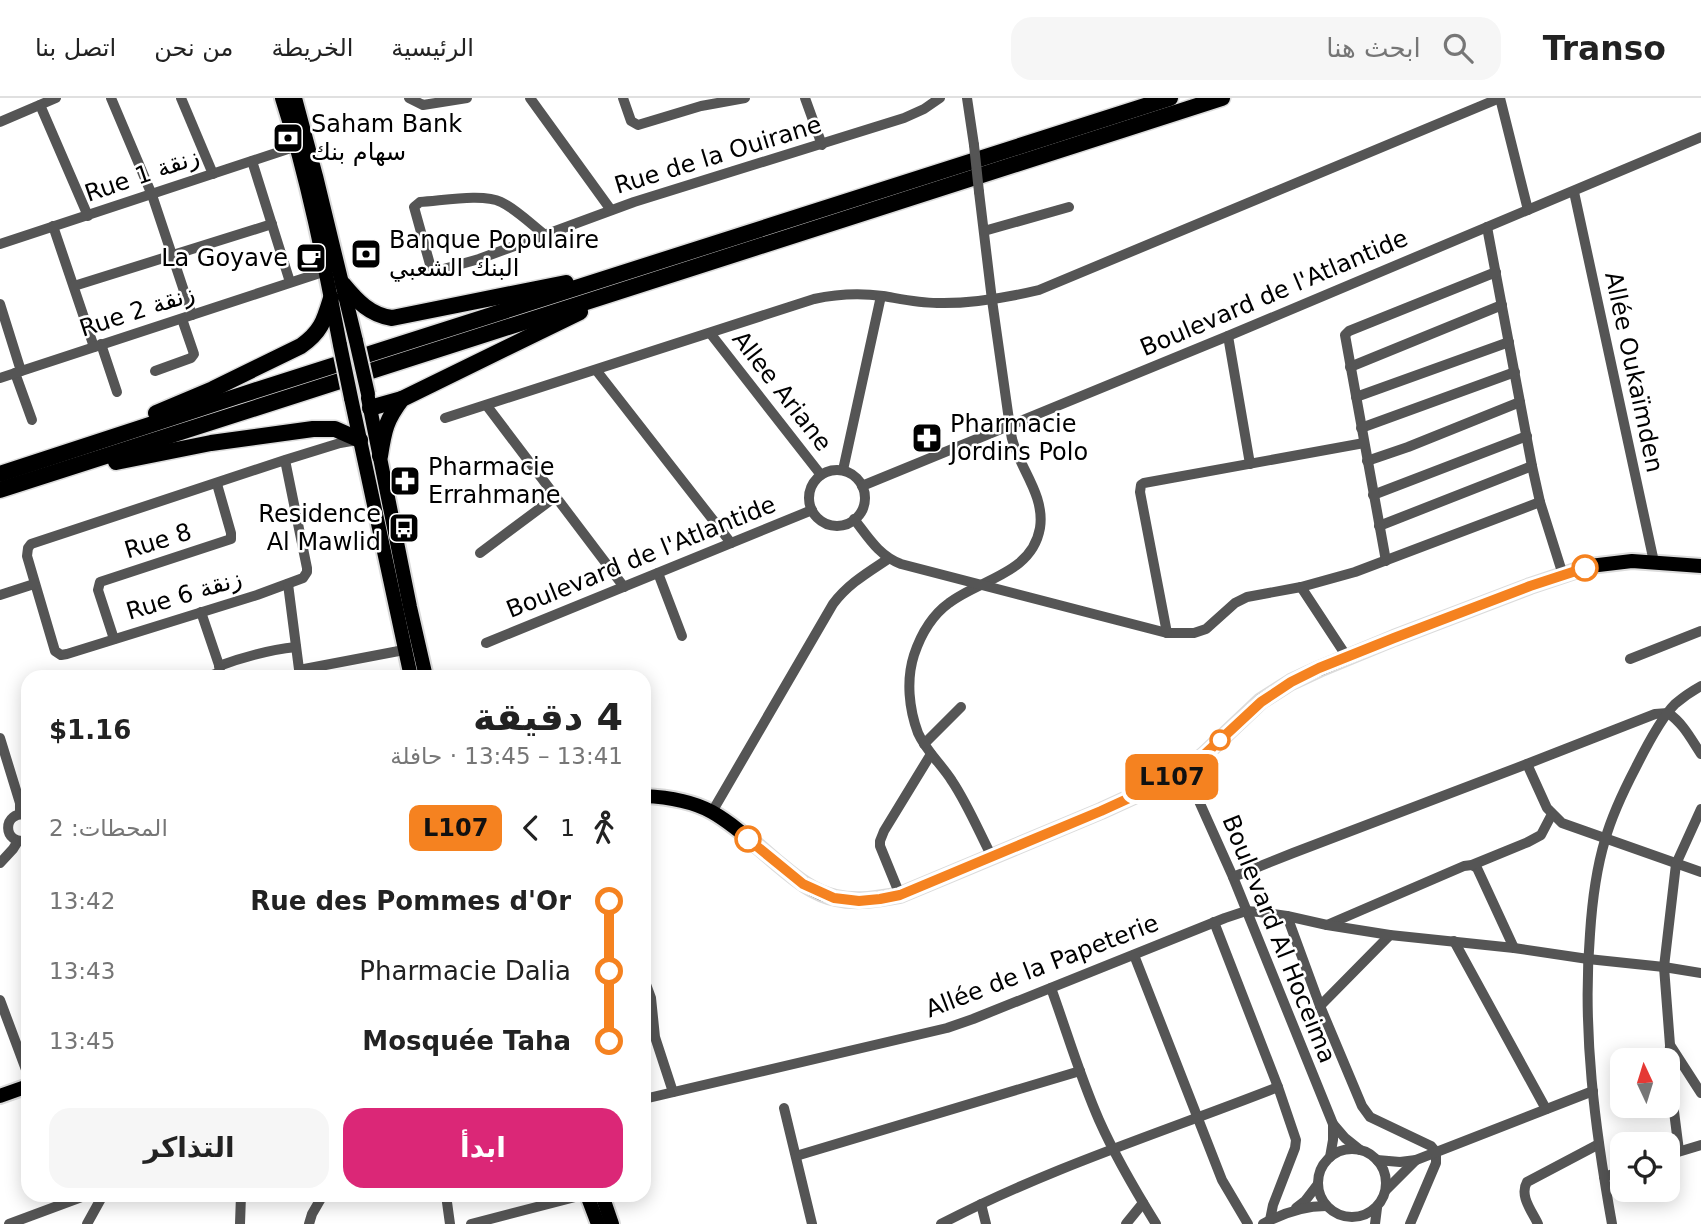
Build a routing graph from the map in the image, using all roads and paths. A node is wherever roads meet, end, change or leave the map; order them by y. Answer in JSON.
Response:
{"nodes":[{"id":1,"x":56,"y":98,"type":"edge"},
{"id":2,"x":111,"y":98,"type":"edge"},
{"id":3,"x":181,"y":98,"type":"edge"},
{"id":4,"x":282,"y":98,"type":"edge"},
{"id":5,"x":295,"y":98,"type":"edge"},
{"id":6,"x":467,"y":98,"type":"edge"},
{"id":7,"x":530,"y":98,"type":"edge"},
{"id":8,"x":623,"y":98,"type":"edge"},
{"id":9,"x":745,"y":98,"type":"edge"},
{"id":10,"x":805,"y":98,"type":"edge"},
{"id":11,"x":940,"y":98,"type":"edge"},
{"id":12,"x":967,"y":98,"type":"edge"},
{"id":13,"x":1170,"y":98,"type":"edge"},
{"id":14,"x":1222,"y":98,"type":"edge"},
{"id":15,"x":1500,"y":98,"type":"edge"},
{"id":16,"x":410,"y":99,"type":"edge"},
{"id":17,"x":40,"y":106,"type":"junction"},
{"id":18,"x":0,"y":122,"type":"edge"},
{"id":19,"x":1701,"y":137,"type":"edge"},
{"id":20,"x":822,"y":145,"type":"junction"},
{"id":21,"x":297,"y":146,"type":"junction"},
{"id":22,"x":252,"y":161,"type":"junction"},
{"id":23,"x":213,"y":174,"type":"junction"},
{"id":24,"x":1574,"y":192,"type":"junction"},
{"id":25,"x":152,"y":195,"type":"junction"},
{"id":26,"x":1069,"y":206,"type":"dead end"},
{"id":27,"x":611,"y":210,"type":"junction"},
{"id":28,"x":1528,"y":210,"type":"junction"},
{"id":29,"x":88,"y":216,"type":"junction"},
{"id":30,"x":272,"y":224,"type":"junction"},
{"id":31,"x":53,"y":226,"type":"junction"},
{"id":32,"x":1487,"y":227,"type":"junction"},
{"id":33,"x":984,"y":231,"type":"junction"},
{"id":34,"x":545,"y":235,"type":"junction"},
{"id":35,"x":1,"y":241,"type":"edge"},
{"id":36,"x":173,"y":255,"type":"junction"},
{"id":37,"x":645,"y":267,"type":"junction"},
{"id":38,"x":326,"y":271,"type":"junction"},
{"id":39,"x":1496,"y":272,"type":"junction"},
{"id":40,"x":290,"y":282,"type":"junction"},
{"id":41,"x":343,"y":284,"type":"junction"},
{"id":42,"x":74,"y":286,"type":"junction"},
{"id":43,"x":624,"y":290,"type":"junction"},
{"id":44,"x":881,"y":296,"type":"junction"},
{"id":45,"x":331,"y":298,"type":"junction"},
{"id":46,"x":992,"y":300,"type":"junction"},
{"id":47,"x":1502,"y":305,"type":"junction"},
{"id":48,"x":1,"y":310,"type":"edge"},
{"id":49,"x":187,"y":317,"type":"junction"},
{"id":50,"x":710,"y":333,"type":"junction"},
{"id":51,"x":1228,"y":336,"type":"junction"},
{"id":52,"x":1509,"y":342,"type":"junction"},
{"id":53,"x":98,"y":346,"type":"junction"},
{"id":54,"x":1350,"y":367,"type":"junction"},
{"id":55,"x":596,"y":370,"type":"junction"},
{"id":56,"x":155,"y":371,"type":"dead end"},
{"id":57,"x":18,"y":372,"type":"junction"},
{"id":58,"x":1515,"y":372,"type":"junction"},
{"id":59,"x":0,"y":378,"type":"edge"},
{"id":60,"x":117,"y":391,"type":"dead end"},
{"id":61,"x":1356,"y":397,"type":"junction"},
{"id":62,"x":402,"y":399,"type":"junction"},
{"id":63,"x":369,"y":401,"type":"junction"},
{"id":64,"x":1520,"y":402,"type":"junction"},
{"id":65,"x":487,"y":406,"type":"junction"},
{"id":66,"x":445,"y":418,"type":"dead end"},
{"id":67,"x":32,"y":420,"type":"dead end"},
{"id":68,"x":1010,"y":426,"type":"junction"},
{"id":69,"x":1361,"y":428,"type":"junction"},
{"id":70,"x":1527,"y":436,"type":"junction"},
{"id":71,"x":360,"y":440,"type":"junction"},
{"id":72,"x":1364,"y":443,"type":"junction"},
{"id":73,"x":62,"y":454,"type":"junction"},
{"id":74,"x":380,"y":456,"type":"junction"},
{"id":75,"x":285,"y":460,"type":"junction"},
{"id":76,"x":1367,"y":461,"type":"junction"},
{"id":77,"x":1250,"y":464,"type":"junction"},
{"id":78,"x":1532,"y":466,"type":"junction"},
{"id":79,"x":843,"y":470,"type":"junction"},
{"id":80,"x":0,"y":474,"type":"edge"},
{"id":81,"x":821,"y":475,"type":"junction"},
{"id":82,"x":28,"y":481,"type":"junction"},
{"id":83,"x":217,"y":484,"type":"junction"},
{"id":84,"x":862,"y":486,"type":"junction"},
{"id":85,"x":0,"y":490,"type":"edge"},
{"id":86,"x":1373,"y":495,"type":"junction"},
{"id":87,"x":555,"y":497,"type":"junction"},
{"id":88,"x":1540,"y":502,"type":"junction"},
{"id":89,"x":812,"y":510,"type":"junction"},
{"id":90,"x":854,"y":519,"type":"junction"},
{"id":91,"x":1379,"y":526,"type":"junction"},
{"id":92,"x":731,"y":543,"type":"junction"},
{"id":93,"x":480,"y":553,"type":"dead end"},
{"id":94,"x":888,"y":559,"type":"junction"},
{"id":95,"x":1385,"y":561,"type":"junction"},
{"id":96,"x":1654,"y":562,"type":"junction"},
{"id":97,"x":1701,"y":566,"type":"edge"},
{"id":98,"x":658,"y":573,"type":"junction"},
{"id":99,"x":1563,"y":575,"type":"junction"},
{"id":100,"x":34,"y":584,"type":"junction"},
{"id":101,"x":288,"y":584,"type":"junction"},
{"id":102,"x":982,"y":584,"type":"junction"},
{"id":103,"x":624,"y":587,"type":"junction"},
{"id":104,"x":1301,"y":587,"type":"junction"},
{"id":105,"x":0,"y":595,"type":"edge"},
{"id":106,"x":201,"y":612,"type":"junction"},
{"id":107,"x":1701,"y":631,"type":"edge"},
{"id":108,"x":1167,"y":633,"type":"junction"},
{"id":109,"x":682,"y":636,"type":"dead end"},
{"id":110,"x":114,"y":639,"type":"junction"},
{"id":111,"x":486,"y":643,"type":"dead end"},
{"id":112,"x":296,"y":647,"type":"junction"},
{"id":113,"x":404,"y":649,"type":"junction"},
{"id":114,"x":1347,"y":657,"type":"junction"},
{"id":115,"x":1630,"y":659,"type":"dead end"},
{"id":116,"x":219,"y":666,"type":"junction"},
{"id":117,"x":218,"y":670,"type":"edge"},
{"id":118,"x":299,"y":670,"type":"edge"},
{"id":119,"x":316,"y":670,"type":"edge"},
{"id":120,"x":409,"y":670,"type":"edge"},
{"id":121,"x":425,"y":670,"type":"edge"},
{"id":122,"x":1701,"y":686,"type":"edge"},
{"id":123,"x":961,"y":707,"type":"dead end"},
{"id":124,"x":1668,"y":713,"type":"junction"},
{"id":125,"x":0,"y":738,"type":"edge"},
{"id":126,"x":924,"y":744,"type":"junction"},
{"id":127,"x":931,"y":754,"type":"junction"},
{"id":128,"x":1701,"y":754,"type":"edge"},
{"id":129,"x":1527,"y":764,"type":"junction"},
{"id":130,"x":1185,"y":770,"type":"junction"},
{"id":131,"x":651,"y":796,"type":"edge"},
{"id":132,"x":21,"y":808,"type":"edge"},
{"id":133,"x":1701,"y":809,"type":"edge"},
{"id":134,"x":712,"y":812,"type":"junction"},
{"id":135,"x":1552,"y":814,"type":"junction"},
{"id":136,"x":5,"y":818,"type":"edge"},
{"id":137,"x":21,"y":839,"type":"edge"},
{"id":138,"x":1605,"y":839,"type":"junction"},
{"id":139,"x":21,"y":842,"type":"edge"},
{"id":140,"x":992,"y":857,"type":"junction"},
{"id":141,"x":0,"y":863,"type":"edge"},
{"id":142,"x":1472,"y":864,"type":"junction"},
{"id":143,"x":1676,"y":864,"type":"junction"},
{"id":144,"x":1701,"y":872,"type":"edge"},
{"id":145,"x":1233,"y":877,"type":"junction"},
{"id":146,"x":900,"y":895,"type":"junction"},
{"id":147,"x":1246,"y":911,"type":"junction"},
{"id":148,"x":1287,"y":916,"type":"junction"},
{"id":149,"x":1214,"y":922,"type":"junction"},
{"id":150,"x":1327,"y":925,"type":"junction"},
{"id":151,"x":1390,"y":935,"type":"junction"},
{"id":152,"x":1454,"y":941,"type":"junction"},
{"id":153,"x":1514,"y":948,"type":"junction"},
{"id":154,"x":1134,"y":955,"type":"junction"},
{"id":155,"x":1588,"y":959,"type":"junction"},
{"id":156,"x":1664,"y":967,"type":"junction"},
{"id":157,"x":1701,"y":973,"type":"edge"},
{"id":158,"x":1051,"y":988,"type":"junction"},
{"id":159,"x":651,"y":998,"type":"edge"},
{"id":160,"x":0,"y":1000,"type":"edge"},
{"id":161,"x":1320,"y":1006,"type":"junction"},
{"id":162,"x":1670,"y":1045,"type":"junction"},
{"id":163,"x":21,"y":1056,"type":"edge"},
{"id":164,"x":1080,"y":1071,"type":"junction"},
{"id":165,"x":1278,"y":1087,"type":"junction"},
{"id":166,"x":21,"y":1088,"type":"edge"},
{"id":167,"x":1593,"y":1091,"type":"junction"},
{"id":168,"x":673,"y":1092,"type":"junction"},
{"id":169,"x":1701,"y":1093,"type":"edge"},
{"id":170,"x":0,"y":1096,"type":"edge"},
{"id":171,"x":651,"y":1097,"type":"edge"},
{"id":172,"x":785,"y":1108,"type":"dead end"},
{"id":173,"x":1546,"y":1109,"type":"junction"},
{"id":174,"x":1197,"y":1119,"type":"junction"},
{"id":175,"x":1333,"y":1124,"type":"junction"},
{"id":176,"x":1672,"y":1132,"type":"edge"},
{"id":177,"x":1600,"y":1144,"type":"junction"},
{"id":178,"x":1701,"y":1145,"type":"edge"},
{"id":179,"x":1113,"y":1149,"type":"junction"},
{"id":180,"x":1360,"y":1150,"type":"junction"},
{"id":181,"x":1680,"y":1151,"type":"edge"},
{"id":182,"x":1436,"y":1152,"type":"junction"},
{"id":183,"x":796,"y":1156,"type":"junction"},
{"id":184,"x":1330,"y":1157,"type":"junction"},
{"id":185,"x":1377,"y":1160,"type":"junction"},
{"id":186,"x":1416,"y":1160,"type":"junction"},
{"id":187,"x":1610,"y":1175,"type":"edge"},
{"id":188,"x":1604,"y":1177,"type":"junction"},
{"id":189,"x":1318,"y":1184,"type":"junction"},
{"id":190,"x":1386,"y":1190,"type":"junction"},
{"id":191,"x":68,"y":1202,"type":"edge"},
{"id":192,"x":99,"y":1202,"type":"edge"},
{"id":193,"x":241,"y":1202,"type":"edge"},
{"id":194,"x":319,"y":1202,"type":"edge"},
{"id":195,"x":447,"y":1202,"type":"edge"},
{"id":196,"x":557,"y":1202,"type":"edge"},
{"id":197,"x":588,"y":1202,"type":"edge"},
{"id":198,"x":604,"y":1202,"type":"edge"},
{"id":199,"x":1143,"y":1203,"type":"junction"},
{"id":200,"x":981,"y":1204,"type":"junction"},
{"id":201,"x":1326,"y":1206,"type":"junction"},
{"id":202,"x":1377,"y":1208,"type":"junction"},
{"id":203,"x":1294,"y":1210,"type":"junction"},
{"id":204,"x":1353,"y":1221,"type":"edge"},
{"id":205,"x":947,"y":1222,"type":"edge"},
{"id":206,"x":1266,"y":1222,"type":"edge"},
{"id":207,"x":9,"y":1224,"type":"edge"},
{"id":208,"x":87,"y":1224,"type":"edge"},
{"id":209,"x":240,"y":1224,"type":"edge"},
{"id":210,"x":309,"y":1224,"type":"edge"},
{"id":211,"x":450,"y":1224,"type":"edge"},
{"id":212,"x":471,"y":1224,"type":"edge"},
{"id":213,"x":598,"y":1224,"type":"edge"},
{"id":214,"x":612,"y":1224,"type":"edge"},
{"id":215,"x":812,"y":1224,"type":"edge"},
{"id":216,"x":986,"y":1224,"type":"edge"},
{"id":217,"x":1126,"y":1224,"type":"edge"},
{"id":218,"x":1156,"y":1224,"type":"edge"},
{"id":219,"x":1248,"y":1224,"type":"edge"},
{"id":220,"x":1375,"y":1224,"type":"edge"},
{"id":221,"x":1410,"y":1224,"type":"edge"},
{"id":222,"x":1538,"y":1224,"type":"edge"},
{"id":223,"x":1612,"y":1224,"type":"edge"}],
"edges":[{"from":1,"to":17,"type":"street"},
{"from":2,"to":25,"type":"street"},
{"from":3,"to":23,"type":"street"},
{"from":4,"to":21,"type":"main road"},
{"from":5,"to":41,"type":"main road"},
{"from":6,"to":16,"type":"street"},
{"from":7,"to":27,"type":"street"},
{"from":8,"to":9,"type":"street"},
{"from":10,"to":20,"type":"street"},
{"from":11,"to":20,"type":"street","name":"Rue de la Ouirane"},
{"from":12,"to":33,"type":"street","bridge":true},
{"from":13,"to":37,"type":"highway"},
{"from":14,"to":43,"type":"highway"},
{"from":15,"to":28,"type":"street"},
{"from":15,"to":46,"type":"street"},
{"from":17,"to":18,"type":"street"},
{"from":17,"to":29,"type":"street"},
{"from":19,"to":24,"type":"street","name":"Boulevard de l'Atlantide"},
{"from":20,"to":27,"type":"street","name":"Rue de la Ouirane"},
{"from":21,"to":22,"type":"street","name":"Rue 1 زنقة"},
{"from":21,"to":38,"type":"main road"},
{"from":22,"to":23,"type":"street","name":"Rue 1 زنقة"},
{"from":22,"to":30,"type":"street"},
{"from":23,"to":25,"type":"street","name":"Rue 1 زنقة"},
{"from":24,"to":28,"type":"street","name":"Boulevard de l'Atlantide"},
{"from":24,"to":96,"type":"street","name":"Allée Oukaïmden"},
{"from":25,"to":29,"type":"street","name":"Rue 1 زنقة"},
{"from":25,"to":36,"type":"street"},
{"from":26,"to":33,"type":"street"},
{"from":27,"to":34,"type":"street","name":"Rue de la Ouirane"},
{"from":28,"to":32,"type":"street","name":"Boulevard de l'Atlantide"},
{"from":29,"to":31,"type":"street","name":"Rue 1 زنقة"},
{"from":30,"to":36,"type":"street"},
{"from":30,"to":40,"type":"street"},
{"from":31,"to":35,"type":"street","name":"Rue 1 زنقة"},
{"from":31,"to":42,"type":"street"},
{"from":32,"to":39,"type":"street"},
{"from":32,"to":51,"type":"street","name":"Boulevard de l'Atlantide"},
{"from":33,"to":46,"type":"street"},
{"from":34,"to":34,"type":"street","name":"Rue de la Ouirane"},
{"from":36,"to":42,"type":"street"},
{"from":36,"to":49,"type":"street"},
{"from":37,"to":41,"type":"highway"},
{"from":37,"to":73,"type":"highway"},
{"from":38,"to":40,"type":"street","name":"Rue 2 زنقة"},
{"from":38,"to":45,"type":"main road"},
{"from":39,"to":47,"type":"street"},
{"from":39,"to":54,"type":"street"},
{"from":40,"to":49,"type":"street","name":"Rue 2 زنقة"},
{"from":41,"to":63,"type":"main road","bridge":true},
{"from":42,"to":53,"type":"street"},
{"from":43,"to":62,"type":"highway"},
{"from":43,"to":82,"type":"highway"},
{"from":44,"to":46,"type":"street"},
{"from":44,"to":50,"type":"street"},
{"from":44,"to":79,"type":"street"},
{"from":45,"to":71,"type":"main road","bridge":true},
{"from":45,"to":73,"type":"highway"},
{"from":46,"to":68,"type":"street"},
{"from":47,"to":52,"type":"street"},
{"from":47,"to":54,"type":"street"},
{"from":48,"to":57,"type":"street"},
{"from":49,"to":53,"type":"street","name":"Rue 2 زنقة"},
{"from":49,"to":56,"type":"street"},
{"from":50,"to":55,"type":"street"},
{"from":50,"to":81,"type":"street","name":"Allee Ariane"},
{"from":51,"to":68,"type":"street","name":"Boulevard de l'Atlantide"},
{"from":51,"to":77,"type":"street"},
{"from":52,"to":58,"type":"street"},
{"from":52,"to":61,"type":"street"},
{"from":53,"to":57,"type":"street","name":"Rue 2 زنقة"},
{"from":53,"to":60,"type":"street"},
{"from":54,"to":61,"type":"street"},
{"from":55,"to":65,"type":"street"},
{"from":55,"to":92,"type":"street"},
{"from":57,"to":59,"type":"street","name":"Rue 2 زنقة"},
{"from":57,"to":67,"type":"street"},
{"from":58,"to":64,"type":"street"},
{"from":58,"to":69,"type":"street"},
{"from":61,"to":69,"type":"street"},
{"from":62,"to":63,"type":"highway"},
{"from":62,"to":74,"type":"highway"},
{"from":63,"to":74,"type":"main road"},
{"from":64,"to":70,"type":"street"},
{"from":64,"to":76,"type":"street"},
{"from":65,"to":66,"type":"street"},
{"from":65,"to":87,"type":"street"},
{"from":68,"to":84,"type":"street","name":"Boulevard de l'Atlantide"},
{"from":68,"to":102,"type":"street"},
{"from":69,"to":72,"type":"street"},
{"from":70,"to":78,"type":"street"},
{"from":70,"to":86,"type":"street"},
{"from":71,"to":75,"type":"street"},
{"from":71,"to":82,"type":"highway"},
{"from":71,"to":113,"type":"main road"},
{"from":72,"to":76,"type":"street"},
{"from":72,"to":77,"type":"street"},
{"from":73,"to":80,"type":"highway"},
{"from":74,"to":121,"type":"main road"},
{"from":75,"to":83,"type":"street"},
{"from":75,"to":101,"type":"street","name":"Rue 6 زنقة"},
{"from":76,"to":86,"type":"street"},
{"from":77,"to":108,"type":"street"},
{"from":78,"to":88,"type":"street"},
{"from":78,"to":91,"type":"street"},
{"from":79,"to":81,"type":"street"},
{"from":79,"to":84,"type":"street"},
{"from":81,"to":89,"type":"street"},
{"from":82,"to":85,"type":"highway"},
{"from":83,"to":100,"type":"street"},
{"from":83,"to":110,"type":"street","name":"Rue 8"},
{"from":84,"to":90,"type":"street"},
{"from":86,"to":91,"type":"street"},
{"from":87,"to":93,"type":"street"},
{"from":87,"to":103,"type":"street"},
{"from":88,"to":95,"type":"street"},
{"from":88,"to":99,"type":"street"},
{"from":89,"to":90,"type":"street"},
{"from":89,"to":92,"type":"street","name":"Boulevard de l'Atlantide"},
{"from":90,"to":94,"type":"street"},
{"from":91,"to":95,"type":"street"},
{"from":92,"to":98,"type":"street","name":"Boulevard de l'Atlantide"},
{"from":94,"to":102,"type":"street"},
{"from":94,"to":134,"type":"street"},
{"from":95,"to":104,"type":"street"},
{"from":96,"to":97,"type":"main road"},
{"from":96,"to":99,"type":"main road"},
{"from":98,"to":103,"type":"street","name":"Boulevard de l'Atlantide"},
{"from":98,"to":109,"type":"street"},
{"from":99,"to":114,"type":"main road"},
{"from":100,"to":105,"type":"street"},
{"from":100,"to":110,"type":"street","name":"Rue 6 زنقة"},
{"from":101,"to":106,"type":"street","name":"Rue 6 زنقة"},
{"from":101,"to":112,"type":"street"},
{"from":102,"to":108,"type":"street"},
{"from":102,"to":126,"type":"street"},
{"from":103,"to":111,"type":"street","name":"Boulevard de l'Atlantide"},
{"from":104,"to":108,"type":"street"},
{"from":104,"to":114,"type":"street"},
{"from":106,"to":110,"type":"street","name":"Rue 6 زنقة"},
{"from":106,"to":116,"type":"street"},
{"from":107,"to":115,"type":"street"},
{"from":112,"to":116,"type":"street"},
{"from":112,"to":118,"type":"street"},
{"from":113,"to":119,"type":"street"},
{"from":113,"to":120,"type":"main road"},
{"from":114,"to":130,"type":"main road"},
{"from":116,"to":117,"type":"street"},
{"from":122,"to":124,"type":"street"},
{"from":123,"to":126,"type":"street"},
{"from":124,"to":128,"type":"street"},
{"from":124,"to":129,"type":"street"},
{"from":124,"to":138,"type":"street"},
{"from":125,"to":132,"type":"street"},
{"from":126,"to":127,"type":"street"},
{"from":127,"to":140,"type":"street"},
{"from":127,"to":146,"type":"street"},
{"from":129,"to":135,"type":"street"},
{"from":129,"to":145,"type":"street"},
{"from":130,"to":140,"type":"main road"},
{"from":130,"to":145,"type":"street","name":"Boulevard Al Hoceima"},
{"from":131,"to":134,"type":"main road"},
{"from":133,"to":143,"type":"street"},
{"from":134,"to":146,"type":"main road"},
{"from":135,"to":138,"type":"street"},
{"from":135,"to":142,"type":"street"},
{"from":136,"to":137,"type":"street"},
{"from":138,"to":143,"type":"street"},
{"from":138,"to":155,"type":"street"},
{"from":139,"to":141,"type":"street"},
{"from":140,"to":146,"type":"main road"},
{"from":142,"to":150,"type":"street"},
{"from":142,"to":153,"type":"street"},
{"from":143,"to":144,"type":"street"},
{"from":143,"to":156,"type":"street"},
{"from":145,"to":147,"type":"street","name":"Boulevard Al Hoceima"},
{"from":147,"to":148,"type":"street"},
{"from":147,"to":149,"type":"street","name":"Allée de la Papeterie"},
{"from":147,"to":175,"type":"street","name":"Boulevard Al Hoceima"},
{"from":148,"to":150,"type":"street"},
{"from":148,"to":161,"type":"street"},
{"from":149,"to":154,"type":"street","name":"Allée de la Papeterie"},
{"from":149,"to":165,"type":"street"},
{"from":150,"to":151,"type":"street"},
{"from":151,"to":152,"type":"street"},
{"from":151,"to":161,"type":"street"},
{"from":152,"to":153,"type":"street"},
{"from":152,"to":173,"type":"street"},
{"from":153,"to":155,"type":"street"},
{"from":154,"to":158,"type":"street","name":"Allée de la Papeterie"},
{"from":154,"to":174,"type":"street"},
{"from":155,"to":156,"type":"street"},
{"from":155,"to":167,"type":"street"},
{"from":156,"to":157,"type":"street"},
{"from":156,"to":162,"type":"street"},
{"from":158,"to":164,"type":"street"},
{"from":158,"to":168,"type":"street","name":"Allée de la Papeterie"},
{"from":159,"to":168,"type":"street"},
{"from":160,"to":163,"type":"street"},
{"from":161,"to":182,"type":"street"},
{"from":162,"to":169,"type":"street"},
{"from":162,"to":176,"type":"street"},
{"from":164,"to":179,"type":"street"},
{"from":164,"to":183,"type":"street"},
{"from":165,"to":174,"type":"street"},
{"from":165,"to":206,"type":"street"},
{"from":166,"to":170,"type":"main road"},
{"from":167,"to":173,"type":"street"},
{"from":167,"to":177,"type":"street"},
{"from":168,"to":171,"type":"street","name":"Allée de la Papeterie"},
{"from":172,"to":183,"type":"street"},
{"from":173,"to":182,"type":"street"},
{"from":174,"to":179,"type":"street"},
{"from":174,"to":219,"type":"street"},
{"from":175,"to":180,"type":"street","name":"Boulevard Al Hoceima"},
{"from":175,"to":184,"type":"street","name":"Boulevard Al Hoceima"},
{"from":177,"to":188,"type":"street"},
{"from":177,"to":222,"type":"street"},
{"from":178,"to":181,"type":"street"},
{"from":179,"to":199,"type":"street"},
{"from":179,"to":200,"type":"street"},
{"from":180,"to":184,"type":"street"},
{"from":180,"to":185,"type":"street"},
{"from":182,"to":186,"type":"street"},
{"from":182,"to":221,"type":"street"},
{"from":183,"to":215,"type":"street"},
{"from":184,"to":189,"type":"street"},
{"from":185,"to":186,"type":"street"},
{"from":185,"to":190,"type":"street"},
{"from":186,"to":190,"type":"street"},
{"from":187,"to":188,"type":"street"},
{"from":188,"to":223,"type":"street"},
{"from":189,"to":201,"type":"street"},
{"from":189,"to":203,"type":"street"},
{"from":190,"to":202,"type":"street"},
{"from":191,"to":207,"type":"street"},
{"from":192,"to":208,"type":"street"},
{"from":193,"to":209,"type":"street"},
{"from":194,"to":210,"type":"street"},
{"from":195,"to":211,"type":"street"},
{"from":196,"to":212,"type":"street"},
{"from":197,"to":213,"type":"main road"},
{"from":198,"to":214,"type":"main road"},
{"from":199,"to":217,"type":"street"},
{"from":199,"to":218,"type":"street"},
{"from":200,"to":205,"type":"street"},
{"from":200,"to":216,"type":"street"},
{"from":201,"to":203,"type":"street"},
{"from":201,"to":204,"type":"street"},
{"from":202,"to":204,"type":"street"},
{"from":202,"to":220,"type":"street"},
{"from":203,"to":206,"type":"street"}]}
